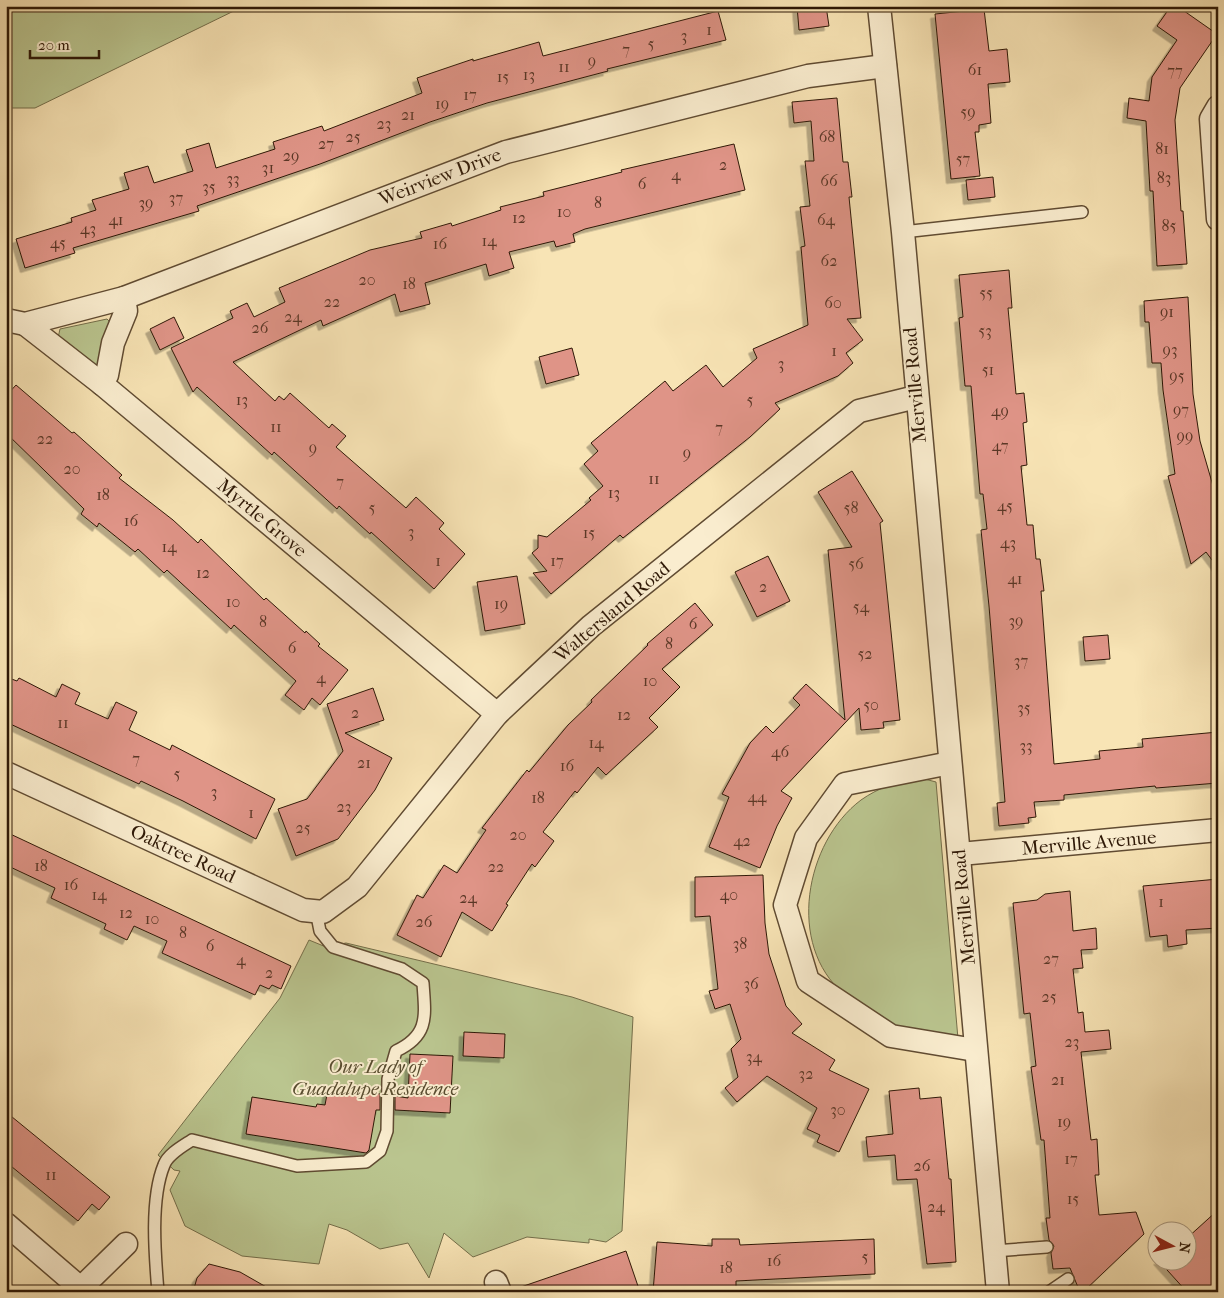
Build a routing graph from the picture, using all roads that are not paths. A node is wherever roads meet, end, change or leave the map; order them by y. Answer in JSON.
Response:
{"nodes":[{"id":1,"x":879,"y":6,"type":"edge"},
{"id":2,"x":885,"y":66,"type":"junction"},
{"id":3,"x":1218,"y":107,"type":"edge"},
{"id":4,"x":1082,"y":212,"type":"dead end"},
{"id":5,"x":1218,"y":219,"type":"edge"},
{"id":6,"x":902,"y":232,"type":"junction"},
{"id":7,"x":124,"y":298,"type":"junction"},
{"id":8,"x":16,"y":322,"type":"edge"},
{"id":9,"x":102,"y":384,"type":"junction"},
{"id":10,"x":916,"y":398,"type":"junction"},
{"id":11,"x":497,"y":714,"type":"junction"},
{"id":12,"x":950,"y":763,"type":"junction"},
{"id":13,"x":6,"y":773,"type":"edge"},
{"id":14,"x":1218,"y":830,"type":"edge"},
{"id":15,"x":960,"y":854,"type":"junction"},
{"id":16,"x":316,"y":911,"type":"junction"},
{"id":17,"x":975,"y":1050,"type":"junction"},
{"id":18,"x":6,"y":1224,"type":"edge"},
{"id":19,"x":126,"y":1244,"type":"dead end"},
{"id":20,"x":1047,"y":1247,"type":"dead end"},
{"id":21,"x":994,"y":1251,"type":"junction"},
{"id":22,"x":1068,"y":1279,"type":"dead end"},
{"id":23,"x":84,"y":1290,"type":"edge"},
{"id":24,"x":158,"y":1292,"type":"edge"},
{"id":25,"x":998,"y":1292,"type":"edge"},
{"id":26,"x":1049,"y":1292,"type":"edge"}],
"edges":[{"from":1,"to":2,"type":"street","name":"Merville Road"},
{"from":2,"to":6,"type":"street","name":"Merville Road"},
{"from":2,"to":7,"type":"street","name":"Weirview Drive"},
{"from":3,"to":5,"type":"street"},
{"from":4,"to":6,"type":"lane"},
{"from":6,"to":10,"type":"street","name":"Merville Road"},
{"from":7,"to":8,"type":"street","name":"Weirview Drive"},
{"from":7,"to":9,"type":"street"},
{"from":8,"to":9,"type":"street","name":"Myrtle Grove"},
{"from":9,"to":11,"type":"street","name":"Myrtle Grove"},
{"from":10,"to":11,"type":"street","name":"Waltersland Road"},
{"from":10,"to":12,"type":"street","name":"Merville Road"},
{"from":11,"to":16,"type":"street","name":"Waltersland Road"},
{"from":12,"to":15,"type":"street","name":"Merville Road"},
{"from":12,"to":17,"type":"street"},
{"from":13,"to":16,"type":"street","name":"Oaktree Road"},
{"from":14,"to":15,"type":"street","name":"Merville Avenue"},
{"from":15,"to":17,"type":"street","name":"Merville Road"},
{"from":16,"to":24,"type":"lane"},
{"from":17,"to":21,"type":"street","name":"Merville Road"},
{"from":18,"to":23,"type":"street"},
{"from":19,"to":23,"type":"street"},
{"from":20,"to":21,"type":"lane"},
{"from":21,"to":25,"type":"street","name":"Merville Road"},
{"from":22,"to":26,"type":"lane"}]}
